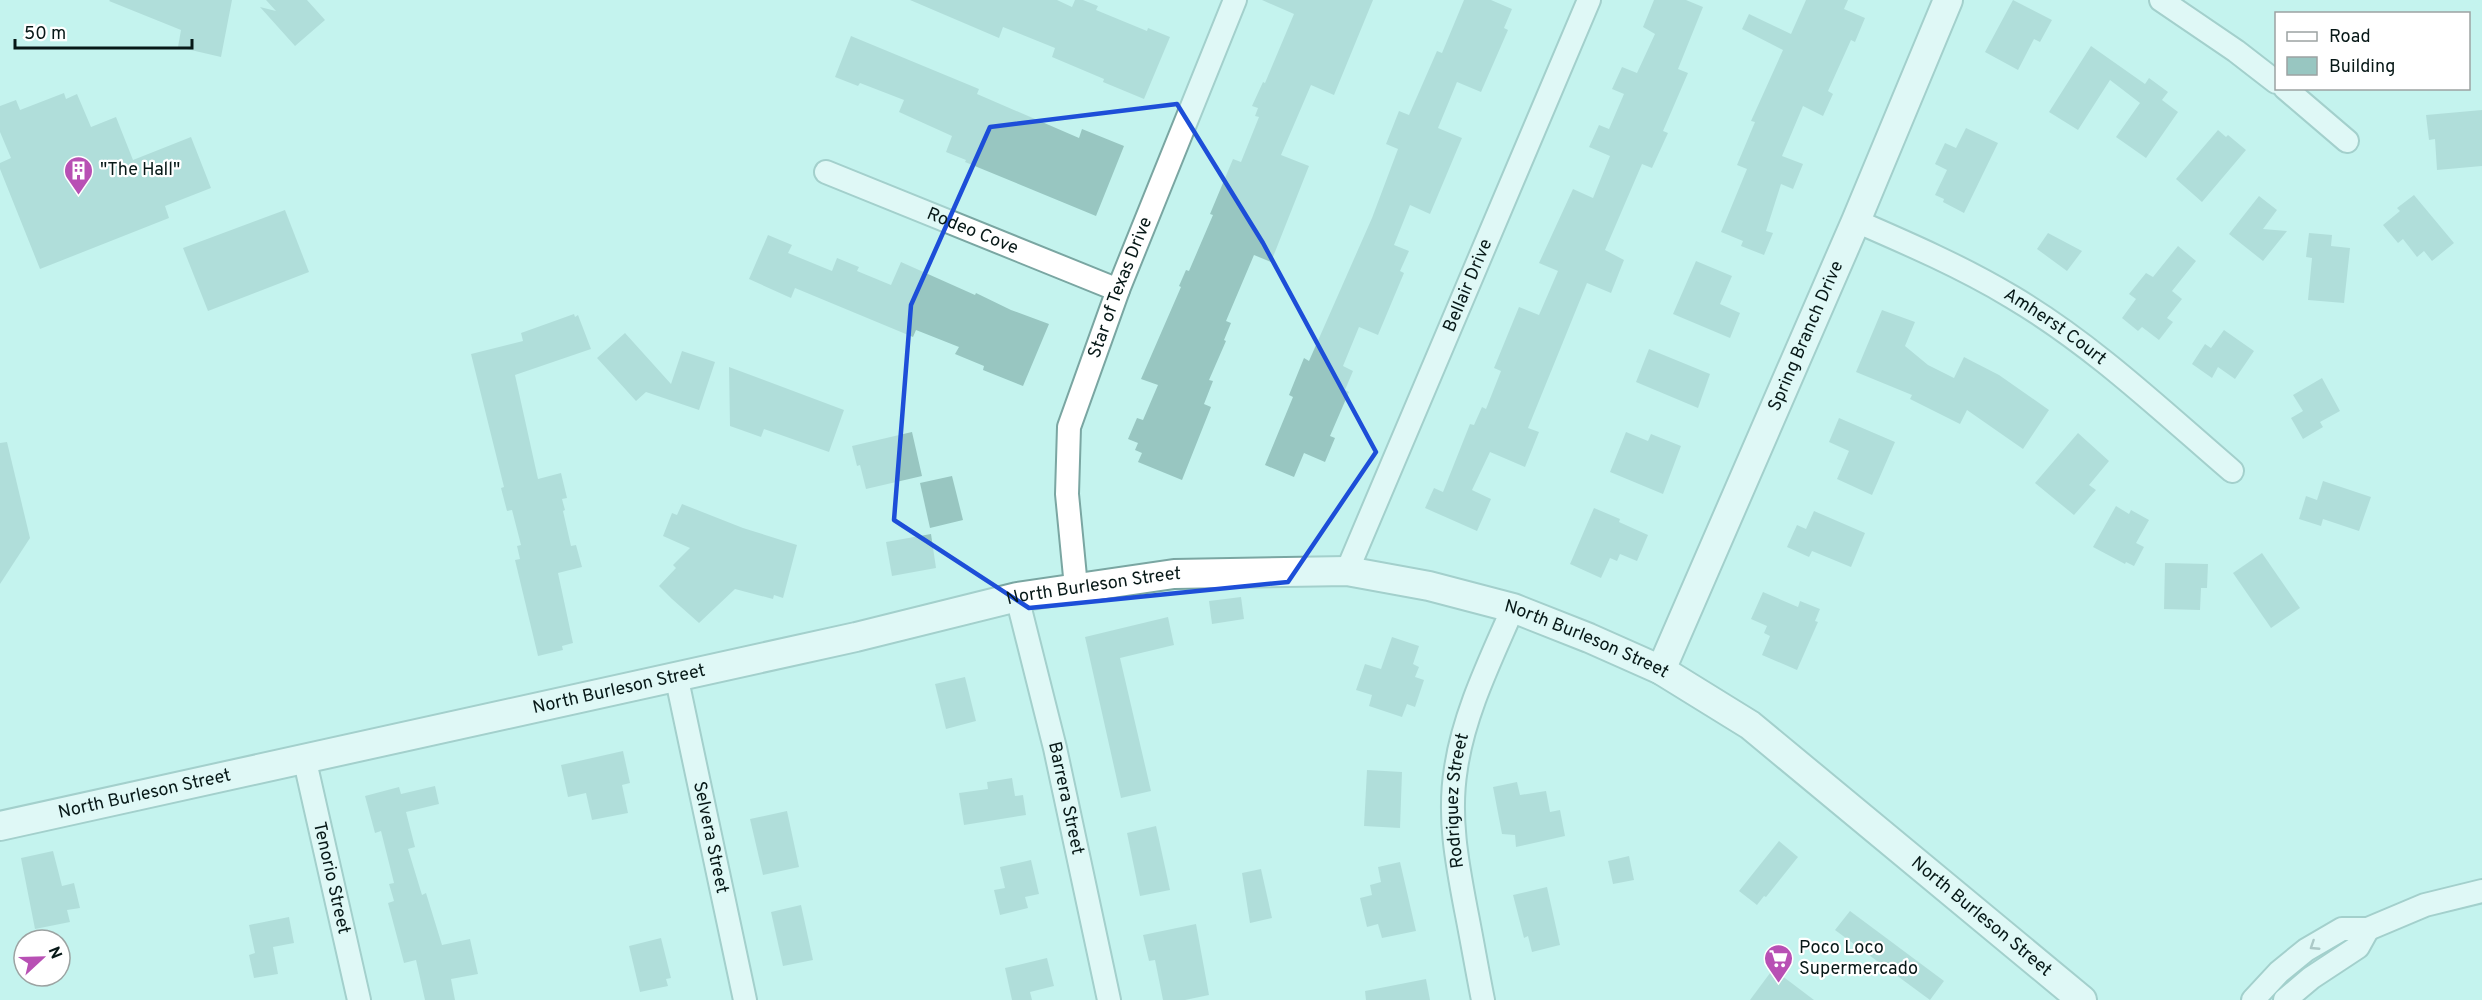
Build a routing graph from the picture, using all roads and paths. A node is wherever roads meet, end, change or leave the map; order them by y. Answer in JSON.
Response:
{"nodes":[{"id":1,"x":1235,"y":0,"type":"edge"},
{"id":2,"x":1589,"y":0,"type":"edge"},
{"id":3,"x":1948,"y":0,"type":"edge"},
{"id":4,"x":2161,"y":0,"type":"edge"},
{"id":5,"x":2275,"y":80,"type":"edge"},
{"id":6,"x":2287,"y":90,"type":"edge"},
{"id":7,"x":2347,"y":141,"type":"dead end"},
{"id":8,"x":826,"y":172,"type":"dead end"},
{"id":9,"x":1856,"y":221,"type":"junction"},
{"id":10,"x":1118,"y":290,"type":"junction"},
{"id":11,"x":2232,"y":471,"type":"dead end"},
{"id":12,"x":1347,"y":571,"type":"junction"},
{"id":13,"x":1076,"y":587,"type":"junction"},
{"id":14,"x":1017,"y":597,"type":"junction"},
{"id":15,"x":1513,"y":608,"type":"junction"},
{"id":16,"x":1661,"y":670,"type":"junction"},
{"id":17,"x":676,"y":675,"type":"junction"},
{"id":18,"x":304,"y":757,"type":"junction"},
{"id":19,"x":0,"y":826,"type":"edge"},
{"id":20,"x":2482,"y":891,"type":"edge"},
{"id":21,"x":2368,"y":929,"type":"junction"},
{"id":22,"x":359,"y":1000,"type":"edge"},
{"id":23,"x":745,"y":1000,"type":"edge"},
{"id":24,"x":1109,"y":1000,"type":"edge"},
{"id":25,"x":1483,"y":1000,"type":"edge"},
{"id":26,"x":2082,"y":1000,"type":"edge"},
{"id":27,"x":2253,"y":1000,"type":"edge"},
{"id":28,"x":2285,"y":1000,"type":"edge"}],
"edges":[{"from":1,"to":10,"type":"street","name":"Star of Texas Drive"},
{"from":2,"to":12,"type":"street","name":"Bellair Drive"},
{"from":3,"to":9,"type":"street","name":"Spring Branch Drive"},
{"from":4,"to":5,"type":"street"},
{"from":6,"to":7,"type":"street"},
{"from":8,"to":10,"type":"street","name":"Rodeo Cove"},
{"from":9,"to":11,"type":"street","name":"Amherst Court"},
{"from":9,"to":16,"type":"street","name":"Spring Branch Drive"},
{"from":10,"to":13,"type":"street","name":"Star of Texas Drive"},
{"from":12,"to":13,"type":"street","name":"North Burleson Street"},
{"from":12,"to":15,"type":"street","name":"North Burleson Street"},
{"from":13,"to":14,"type":"street","name":"North Burleson Street"},
{"from":14,"to":17,"type":"street","name":"North Burleson Street"},
{"from":14,"to":24,"type":"street","name":"Barrera Street"},
{"from":15,"to":16,"type":"street","name":"North Burleson Street"},
{"from":15,"to":25,"type":"street","name":"Rodriguez Street"},
{"from":16,"to":26,"type":"street","name":"North Burleson Street"},
{"from":17,"to":18,"type":"street","name":"North Burleson Street"},
{"from":17,"to":23,"type":"street","name":"Selvera Street"},
{"from":18,"to":19,"type":"street","name":"North Burleson Street"},
{"from":18,"to":22,"type":"street","name":"Tenorio Street"},
{"from":20,"to":21,"type":"street"},
{"from":21,"to":27,"type":"street","one_way":true},
{"from":21,"to":28,"type":"street"}]}
